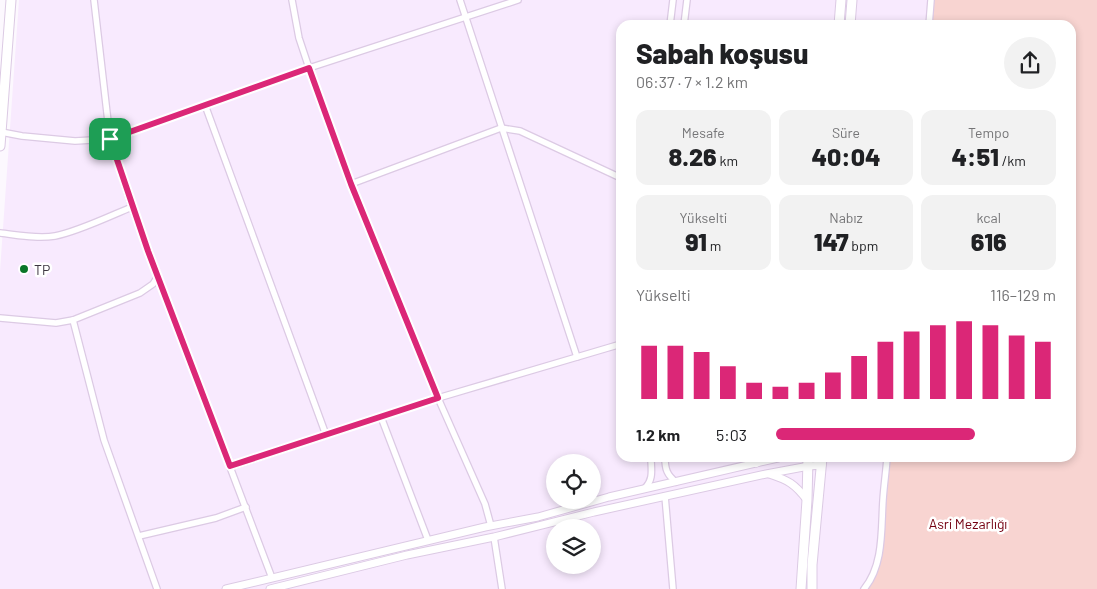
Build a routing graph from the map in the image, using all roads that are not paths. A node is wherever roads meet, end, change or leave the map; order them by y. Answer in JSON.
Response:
{"nodes":[{"id":1,"x":11,"y":0,"type":"edge"},
{"id":2,"x":94,"y":0,"type":"edge"},
{"id":3,"x":292,"y":0,"type":"edge"},
{"id":4,"x":460,"y":0,"type":"edge"},
{"id":5,"x":518,"y":0,"type":"edge"},
{"id":6,"x":673,"y":0,"type":"edge"},
{"id":7,"x":687,"y":0,"type":"edge"},
{"id":8,"x":841,"y":0,"type":"edge"},
{"id":9,"x":852,"y":0,"type":"edge"},
{"id":10,"x":931,"y":0,"type":"edge"},
{"id":11,"x":466,"y":18,"type":"junction"},
{"id":12,"x":671,"y":20,"type":"edge"},
{"id":13,"x":685,"y":20,"type":"edge"},
{"id":14,"x":839,"y":20,"type":"edge"},
{"id":15,"x":850,"y":20,"type":"edge"},
{"id":16,"x":929,"y":20,"type":"edge"},
{"id":17,"x":309,"y":68,"type":"junction"},
{"id":18,"x":206,"y":105,"type":"junction"},
{"id":19,"x":501,"y":128,"type":"junction"},
{"id":20,"x":1,"y":132,"type":"edge"},
{"id":21,"x":110,"y":139,"type":"junction"},
{"id":22,"x":0,"y":146,"type":"edge"},
{"id":23,"x":616,"y":176,"type":"edge"},
{"id":24,"x":351,"y":184,"type":"junction"},
{"id":25,"x":132,"y":207,"type":"junction"},
{"id":26,"x":0,"y":233,"type":"edge"},
{"id":27,"x":158,"y":276,"type":"junction"},
{"id":28,"x":0,"y":318,"type":"edge"},
{"id":29,"x":73,"y":320,"type":"junction"},
{"id":30,"x":616,"y":345,"type":"edge"},
{"id":31,"x":577,"y":357,"type":"junction"},
{"id":32,"x":438,"y":398,"type":"junction"},
{"id":33,"x":381,"y":417,"type":"junction"},
{"id":34,"x":326,"y":435,"type":"junction"},
{"id":35,"x":651,"y":462,"type":"edge"},
{"id":36,"x":665,"y":462,"type":"edge"},
{"id":37,"x":760,"y":462,"type":"edge"},
{"id":38,"x":808,"y":462,"type":"edge"},
{"id":39,"x":822,"y":462,"type":"edge"},
{"id":40,"x":887,"y":462,"type":"edge"},
{"id":41,"x":756,"y":463,"type":"joint"},
{"id":42,"x":230,"y":466,"type":"junction"},
{"id":43,"x":766,"y":474,"type":"junction"},
{"id":44,"x":676,"y":482,"type":"junction"},
{"id":45,"x":644,"y":489,"type":"junction"},
{"id":46,"x":665,"y":496,"type":"junction"},
{"id":47,"x":807,"y":500,"type":"junction"},
{"id":48,"x":246,"y":507,"type":"junction"},
{"id":49,"x":491,"y":526,"type":"junction"},
{"id":50,"x":139,"y":536,"type":"junction"},
{"id":51,"x":494,"y":537,"type":"junction"},
{"id":52,"x":428,"y":540,"type":"junction"},
{"id":53,"x":272,"y":578,"type":"junction"},
{"id":54,"x":156,"y":589,"type":"edge"},
{"id":55,"x":226,"y":589,"type":"edge"},
{"id":56,"x":273,"y":589,"type":"edge"},
{"id":57,"x":502,"y":589,"type":"edge"},
{"id":58,"x":673,"y":589,"type":"edge"},
{"id":59,"x":801,"y":589,"type":"edge"},
{"id":60,"x":812,"y":589,"type":"edge"},
{"id":61,"x":864,"y":589,"type":"edge"}],
"edges":[{"from":1,"to":20,"type":"main road"},
{"from":2,"to":21,"type":"street"},
{"from":3,"to":17,"type":"street"},
{"from":4,"to":11,"type":"street"},
{"from":5,"to":11,"type":"street"},
{"from":6,"to":12,"type":"street"},
{"from":7,"to":13,"type":"street"},
{"from":8,"to":14,"type":"main road"},
{"from":9,"to":15,"type":"main road"},
{"from":10,"to":16,"type":"street"},
{"from":11,"to":17,"type":"street"},
{"from":11,"to":19,"type":"street"},
{"from":17,"to":18,"type":"street"},
{"from":17,"to":24,"type":"street"},
{"from":18,"to":21,"type":"street"},
{"from":18,"to":34,"type":"street"},
{"from":19,"to":23,"type":"street"},
{"from":19,"to":24,"type":"street"},
{"from":19,"to":31,"type":"street"},
{"from":20,"to":21,"type":"street"},
{"from":20,"to":22,"type":"main road"},
{"from":21,"to":25,"type":"street"},
{"from":24,"to":32,"type":"street"},
{"from":25,"to":26,"type":"street"},
{"from":25,"to":27,"type":"street"},
{"from":27,"to":29,"type":"street"},
{"from":27,"to":42,"type":"street"},
{"from":28,"to":29,"type":"street"},
{"from":29,"to":50,"type":"street"},
{"from":30,"to":31,"type":"street"},
{"from":31,"to":32,"type":"street"},
{"from":32,"to":33,"type":"street"},
{"from":32,"to":49,"type":"street"},
{"from":33,"to":34,"type":"street"},
{"from":33,"to":52,"type":"street"},
{"from":34,"to":42,"type":"street"},
{"from":35,"to":45,"type":"street"},
{"from":36,"to":44,"type":"street"},
{"from":37,"to":41,"type":"street"},
{"from":38,"to":43,"type":"street"},
{"from":38,"to":47,"type":"main road"},
{"from":39,"to":60,"type":"main road"},
{"from":40,"to":61,"type":"street"},
{"from":41,"to":44,"type":"street"},
{"from":42,"to":48,"type":"street"},
{"from":43,"to":46,"type":"street"},
{"from":43,"to":47,"type":"street"},
{"from":44,"to":45,"type":"street"},
{"from":45,"to":49,"type":"street"},
{"from":46,"to":51,"type":"street"},
{"from":46,"to":58,"type":"street"},
{"from":47,"to":59,"type":"main road"},
{"from":48,"to":50,"type":"street"},
{"from":48,"to":53,"type":"street"},
{"from":49,"to":52,"type":"street"},
{"from":50,"to":54,"type":"street"},
{"from":51,"to":56,"type":"street"},
{"from":51,"to":57,"type":"street"},
{"from":52,"to":53,"type":"street"},
{"from":53,"to":55,"type":"street"}]}
